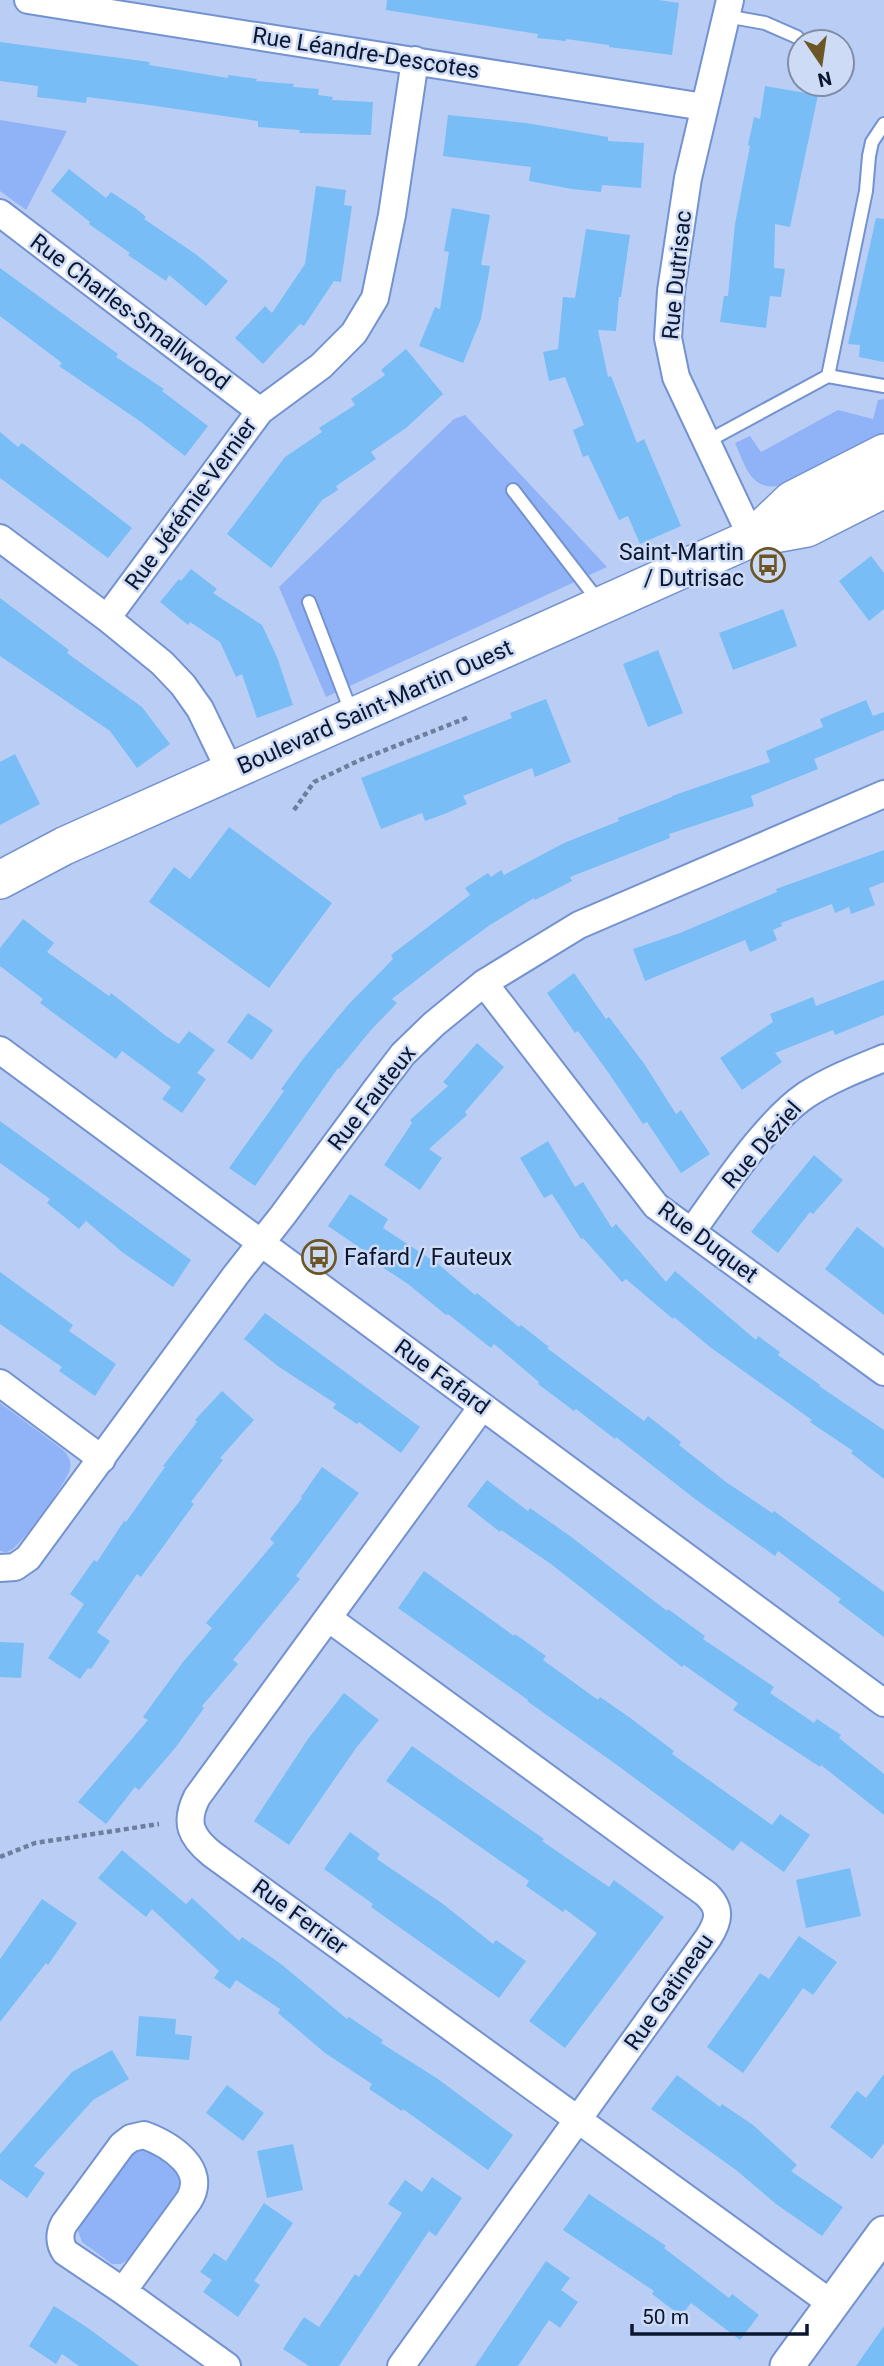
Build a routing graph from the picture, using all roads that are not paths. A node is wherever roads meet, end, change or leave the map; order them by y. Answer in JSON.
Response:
{"nodes":[{"id":1,"x":29,"y":0,"type":"edge"},
{"id":2,"x":728,"y":8,"type":"edge"},
{"id":3,"x":786,"y":32,"type":"edge"},
{"id":4,"x":415,"y":60,"type":"junction"},
{"id":5,"x":704,"y":107,"type":"junction"},
{"id":6,"x":884,"y":124,"type":"edge"},
{"id":7,"x":0,"y":213,"type":"edge"},
{"id":8,"x":828,"y":376,"type":"junction"},
{"id":9,"x":884,"y":386,"type":"edge"},
{"id":10,"x":260,"y":411,"type":"junction"},
{"id":11,"x":706,"y":442,"type":"junction"},
{"id":12,"x":884,"y":453,"type":"edge"},
{"id":13,"x":884,"y":489,"type":"edge"},
{"id":14,"x":513,"y":490,"type":"dead end"},
{"id":15,"x":0,"y":538,"type":"edge"},
{"id":16,"x":752,"y":538,"type":"junction"},
{"id":17,"x":309,"y":602,"type":"dead end"},
{"id":18,"x":603,"y":606,"type":"junction"},
{"id":19,"x":107,"y":618,"type":"junction"},
{"id":20,"x":353,"y":718,"type":"junction"},
{"id":21,"x":230,"y":771,"type":"junction"},
{"id":22,"x":884,"y":794,"type":"edge"},
{"id":23,"x":0,"y":880,"type":"edge"},
{"id":24,"x":484,"y":983,"type":"junction"},
{"id":25,"x":0,"y":1050,"type":"edge"},
{"id":26,"x":884,"y":1058,"type":"edge"},
{"id":27,"x":692,"y":1231,"type":"junction"},
{"id":28,"x":260,"y":1243,"type":"junction"},
{"id":29,"x":884,"y":1372,"type":"edge"},
{"id":30,"x":0,"y":1383,"type":"edge"},
{"id":31,"x":482,"y":1408,"type":"junction"},
{"id":32,"x":102,"y":1459,"type":"junction"},
{"id":33,"x":0,"y":1568,"type":"edge"},
{"id":34,"x":328,"y":1618,"type":"junction"},
{"id":35,"x":884,"y":1703,"type":"edge"},
{"id":36,"x":578,"y":2120,"type":"junction"},
{"id":37,"x":884,"y":2233,"type":"edge"},
{"id":38,"x":123,"y":2291,"type":"junction"},
{"id":39,"x":832,"y":2304,"type":"junction"},
{"id":40,"x":227,"y":2366,"type":"edge"},
{"id":41,"x":401,"y":2366,"type":"edge"},
{"id":42,"x":787,"y":2366,"type":"edge"}],
"edges":[{"from":1,"to":4,"type":"street","name":"Rue Léandre-Descotes"},
{"from":2,"to":3,"type":"lane"},
{"from":2,"to":5,"type":"street","name":"Rue Dutrisac"},
{"from":4,"to":5,"type":"street","name":"Rue Léandre-Descotes"},
{"from":4,"to":10,"type":"street","name":"Rue Jérémie-Vernier"},
{"from":5,"to":11,"type":"street","name":"Rue Dutrisac"},
{"from":6,"to":8,"type":"lane"},
{"from":7,"to":10,"type":"street","name":"Rue Charles-Smallwood"},
{"from":8,"to":9,"type":"lane"},
{"from":8,"to":11,"type":"lane"},
{"from":10,"to":19,"type":"street","name":"Rue Jérémie-Vernier"},
{"from":11,"to":16,"type":"street","name":"Rue Dutrisac"},
{"from":12,"to":16,"type":"main road","name":"Boulevard Saint-Martin Ouest"},
{"from":13,"to":16,"type":"main road","name":"Boulevard Saint-Martin Ouest"},
{"from":14,"to":18,"type":"lane"},
{"from":15,"to":19,"type":"street"},
{"from":16,"to":18,"type":"main road","name":"Boulevard Saint-Martin Ouest"},
{"from":17,"to":20,"type":"lane"},
{"from":18,"to":20,"type":"main road","name":"Boulevard Saint-Martin Ouest"},
{"from":19,"to":21,"type":"street"},
{"from":20,"to":21,"type":"main road","name":"Boulevard Saint-Martin Ouest"},
{"from":21,"to":23,"type":"main road","name":"Boulevard Saint-Martin Ouest"},
{"from":22,"to":24,"type":"street","name":"Rue Fauteux"},
{"from":24,"to":27,"type":"street","name":"Rue Duquet"},
{"from":24,"to":28,"type":"street","name":"Rue Fauteux"},
{"from":25,"to":28,"type":"street","name":"Rue Fafard"},
{"from":26,"to":27,"type":"street","name":"Rue Déziel"},
{"from":27,"to":29,"type":"street","name":"Rue Duquet"},
{"from":28,"to":31,"type":"street","name":"Rue Fafard"},
{"from":28,"to":32,"type":"street","name":"Rue Fauteux"},
{"from":30,"to":32,"type":"street"},
{"from":31,"to":34,"type":"street","name":"Rue Ferrier"},
{"from":31,"to":35,"type":"street","name":"Rue Fafard"},
{"from":32,"to":33,"type":"street","name":"Rue Fauteux"},
{"from":34,"to":36,"type":"street","name":"Rue Ferrier"},
{"from":34,"to":36,"type":"street","name":"Rue Gatineau"},
{"from":36,"to":39,"type":"street","name":"Rue Ferrier"},
{"from":36,"to":41,"type":"street","name":"Rue Gatineau"},
{"from":37,"to":39,"type":"street"},
{"from":38,"to":38,"type":"street"},
{"from":38,"to":40,"type":"street"},
{"from":39,"to":42,"type":"street"}]}
